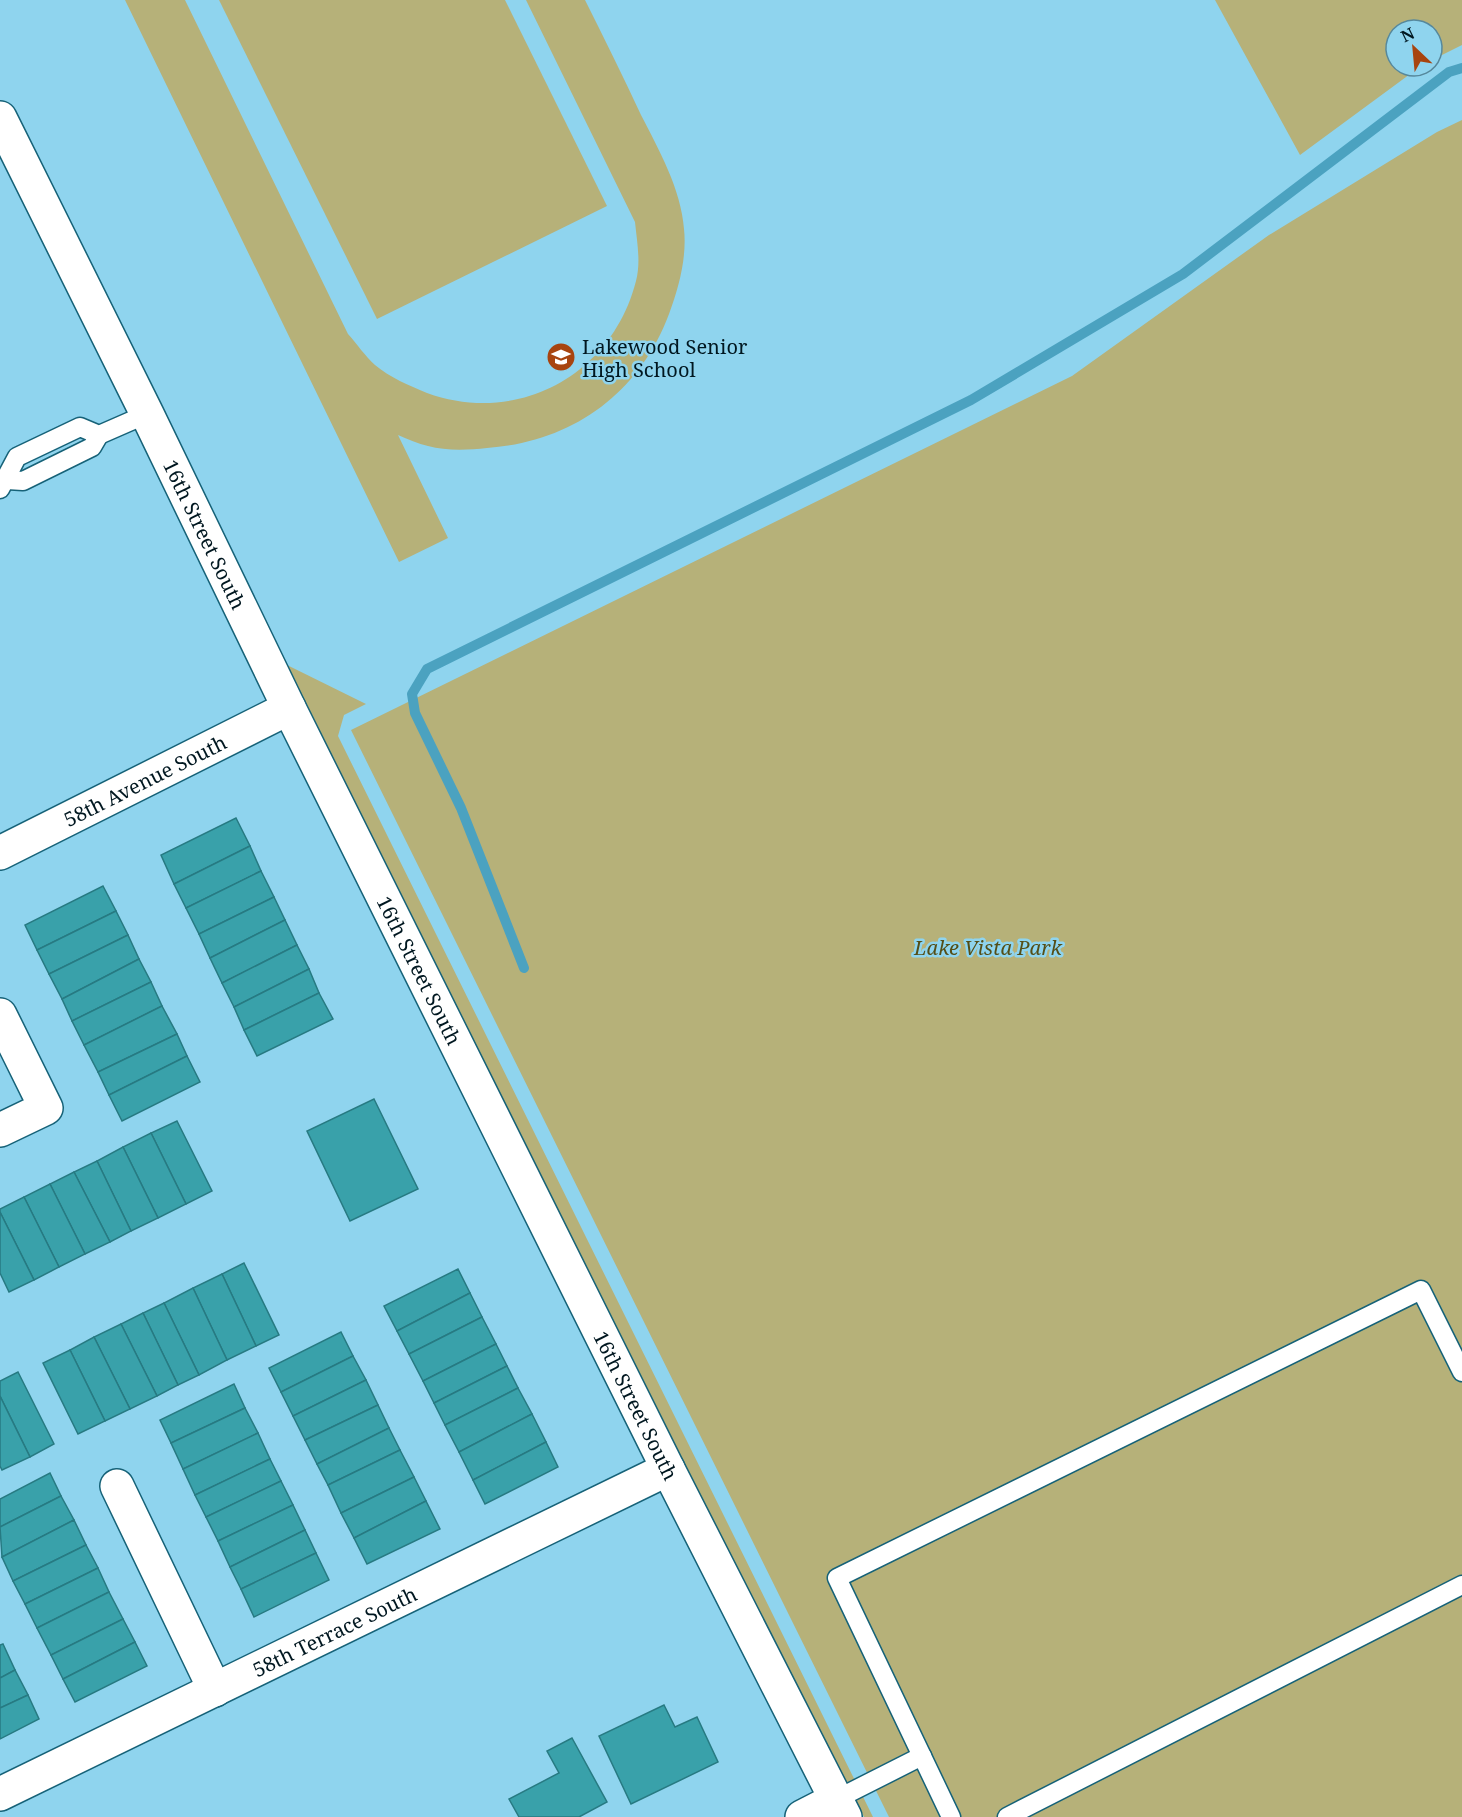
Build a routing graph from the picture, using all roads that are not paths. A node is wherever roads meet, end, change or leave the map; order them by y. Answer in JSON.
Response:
{"nodes":[{"id":1,"x":0,"y":118,"type":"edge"},
{"id":2,"x":147,"y":414,"type":"junction"},
{"id":3,"x":3,"y":485,"type":"edge"},
{"id":4,"x":288,"y":708,"type":"junction"},
{"id":5,"x":0,"y":853,"type":"edge"},
{"id":6,"x":0,"y":1015,"type":"edge"},
{"id":7,"x":0,"y":1131,"type":"edge"},
{"id":8,"x":1462,"y":1372,"type":"edge"},
{"id":9,"x":668,"y":1469,"type":"junction"},
{"id":10,"x":117,"y":1486,"type":"dead end"},
{"id":11,"x":1462,"y":1585,"type":"edge"},
{"id":12,"x":215,"y":1690,"type":"junction"},
{"id":13,"x":922,"y":1756,"type":"junction"},
{"id":14,"x":0,"y":1794,"type":"edge"},
{"id":15,"x":841,"y":1808,"type":"edge"},
{"id":16,"x":802,"y":1817,"type":"edge"},
{"id":17,"x":951,"y":1817,"type":"edge"},
{"id":18,"x":1007,"y":1817,"type":"edge"}],
"edges":[{"from":1,"to":2,"type":"street","name":"16th Street South"},
{"from":2,"to":3,"type":"lane"},
{"from":2,"to":4,"type":"street","name":"16th Street South"},
{"from":4,"to":5,"type":"street","name":"58th Avenue South"},
{"from":4,"to":9,"type":"street","name":"16th Street South"},
{"from":6,"to":7,"type":"street"},
{"from":8,"to":13,"type":"lane"},
{"from":9,"to":12,"type":"street","name":"58th Terrace South"},
{"from":9,"to":15,"type":"street","name":"16th Street South"},
{"from":10,"to":12,"type":"street"},
{"from":11,"to":18,"type":"lane"},
{"from":12,"to":14,"type":"street","name":"58th Terrace South"},
{"from":13,"to":15,"type":"lane"},
{"from":13,"to":17,"type":"lane"},
{"from":15,"to":16,"type":"street"}]}
